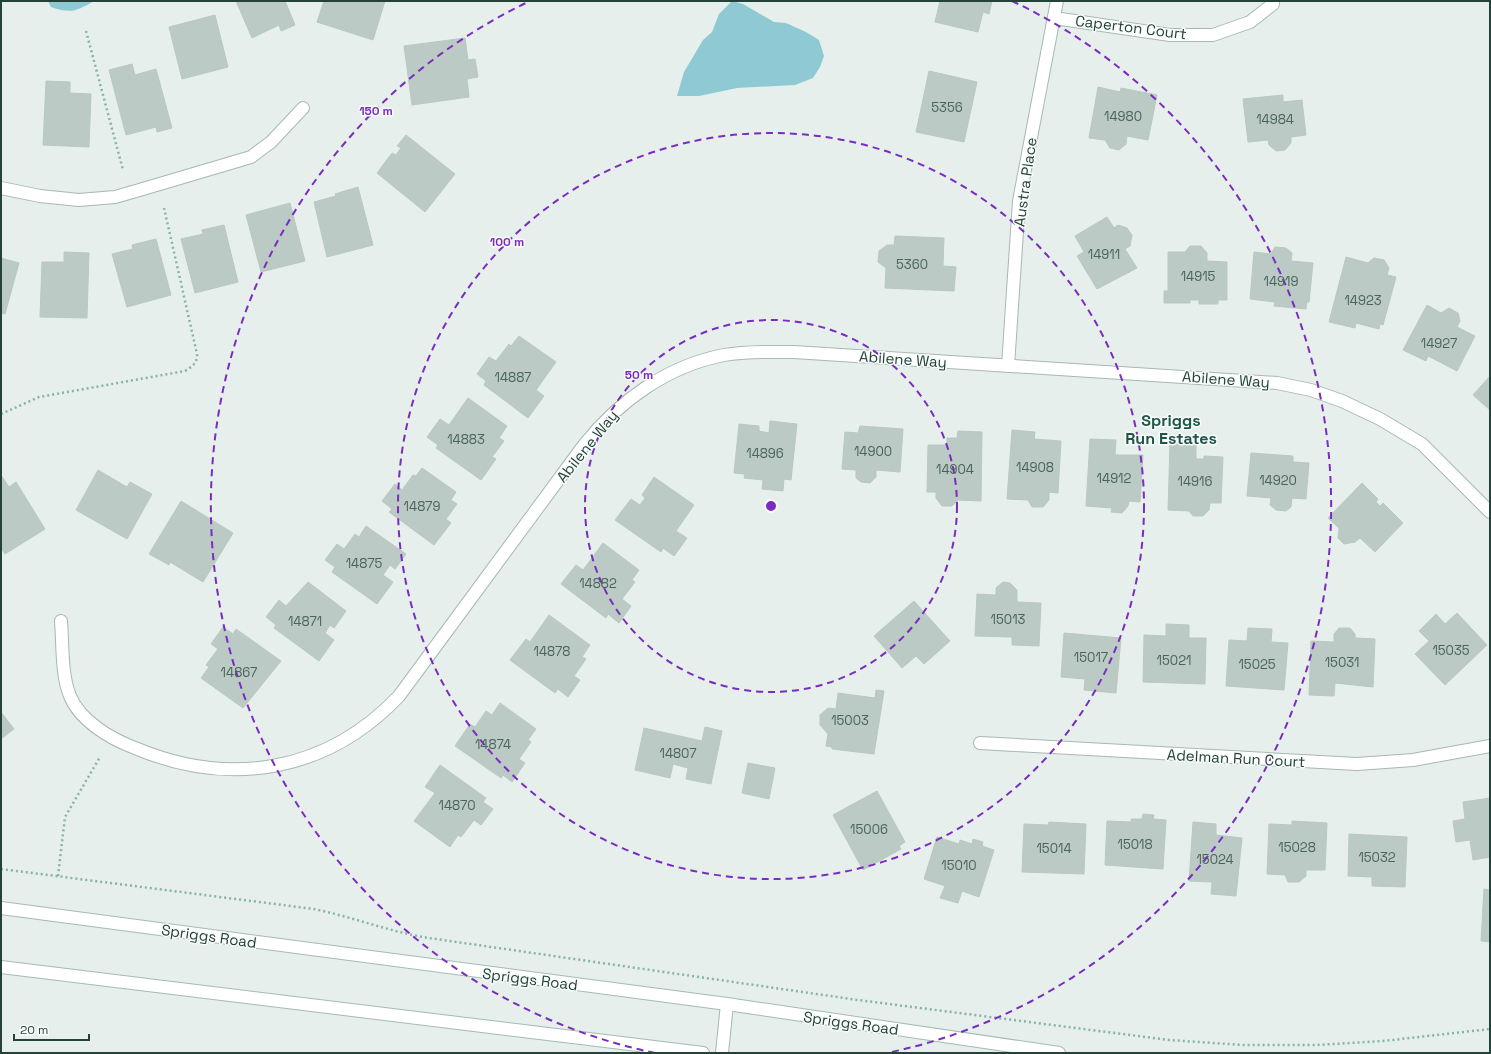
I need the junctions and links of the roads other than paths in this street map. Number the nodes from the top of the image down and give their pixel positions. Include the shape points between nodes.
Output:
1 (1057, 1) edge
2 (1272, 4) dead end
3 (1054, 18) junction
4 (303, 108) dead end
5 (1, 188) edge
6 (1008, 366) junction
7 (1490, 512) edge
8 (61, 621) dead end
9 (980, 743) dead end
10 (1490, 746) edge
11 (1, 908) edge
12 (1, 966) edge
13 (728, 1004) junction
14 (703, 1053) edge
15 (722, 1053) edge
16 (1059, 1053) edge

1 - 3 street, Austra Place
2 - 3 street, Caperton Court via 1250,22 1213,34 1170,35
3 - 6 street, Austra Place via 1019,200
4 - 5 street via 271,142 251,157 115,197 79,200
6 - 7 street, Abilene Way via 1277,383 1311,390 1355,407 1422,444
6 - 8 street, Abilene Way via 764,351 714,358 665,377 622,404 597,429 399,696 384,712 347,740 311,756 274,766 216,769 179,764 142,752 92,722 70,696 64,669
9 - 10 street, Adelman Run Court via 1357,764 1413,760
11 - 13 street, Spriggs Road
12 - 14 street
13 - 15 street
13 - 16 street, Spriggs Road

